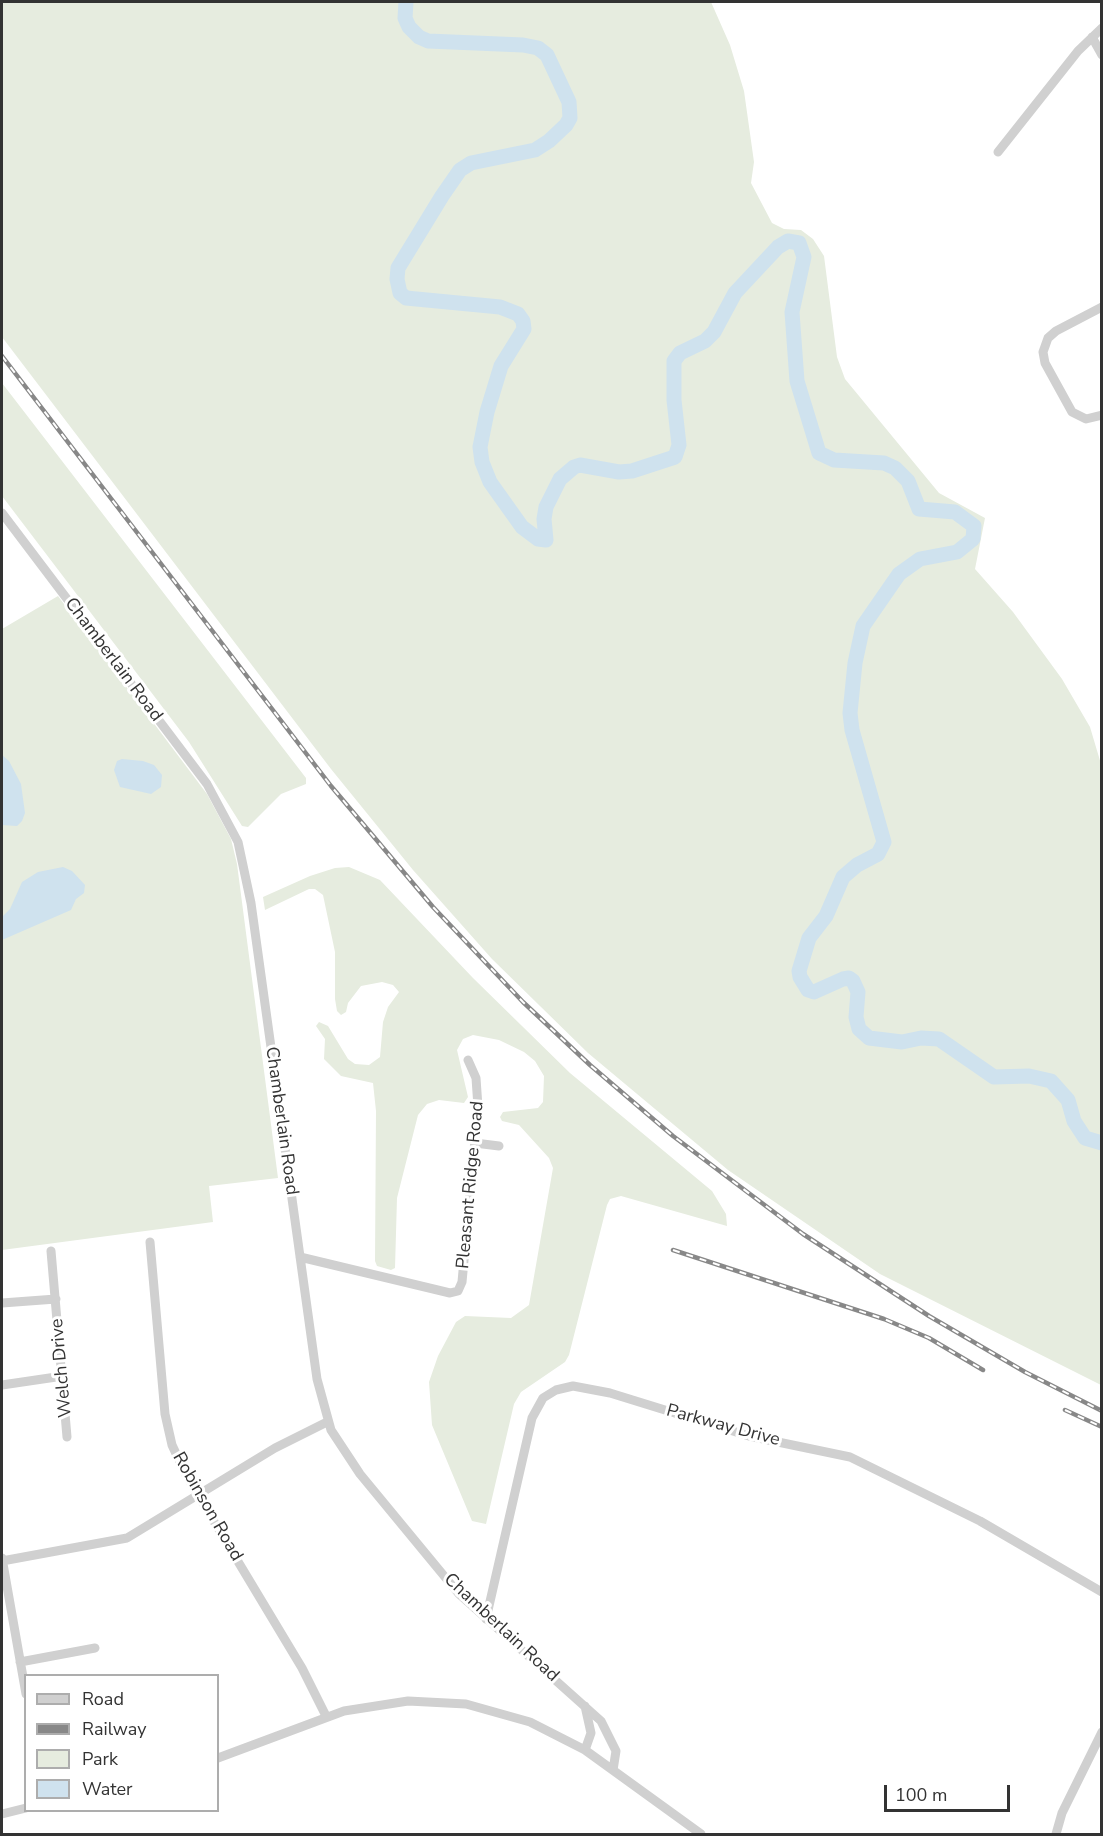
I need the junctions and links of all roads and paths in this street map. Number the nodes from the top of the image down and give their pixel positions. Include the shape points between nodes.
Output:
1 (1101, 28) edge
2 (1092, 37) junction
3 (1101, 55) edge
4 (998, 152) dead end
5 (1101, 307) edge
6 (1101, 415) edge
7 (2, 513) edge
8 (468, 1060) dead end
9 (475, 1143) junction
10 (499, 1146) dead end
11 (150, 1242) dead end
12 (51, 1251) dead end
13 (300, 1257) junction
14 (56, 1299) junction
15 (2, 1303) edge
16 (63, 1376) junction
17 (2, 1385) edge
18 (327, 1422) junction
19 (67, 1437) dead end
20 (199, 1496) junction
21 (2, 1560) edge
22 (1101, 1592) edge
23 (486, 1618) junction
24 (95, 1648) dead end
25 (20, 1662) junction
26 (24, 1683) edge
27 (584, 1704) junction
28 (326, 1716) junction
29 (1101, 1732) edge
30 (585, 1750) junction
31 (219, 1758) edge
32 (613, 1770) junction
33 (24, 1808) edge
34 (2, 1814) edge
35 (701, 1834) edge
36 (1056, 1834) edge

1 - 2 street
2 - 3 street
2 - 4 street
5 - 6 street via 1056,331 1042,352 1072,412 1086,419
7 - 13 street, Chamberlain Road via 207,784 238,842 251,903
8 - 9 street, Pleasant Ridge Road via 478,1092
9 - 10 street
9 - 13 street, Pleasant Ridge Road via 458,1291 445,1292
11 - 20 street, Robinson Road via 167,1430 178,1460
12 - 14 street, Welch Drive
13 - 18 street, Chamberlain Road
14 - 15 street, Welch Drive
14 - 16 street, Welch Drive
16 - 17 street
16 - 19 street, Welch Drive
18 - 20 street via 275,1448
18 - 23 street, Chamberlain Road via 348,1458 413,1541 459,1594
20 - 21 street via 120,1540
20 - 28 street, Robinson Road via 302,1668
21 - 25 street
22 - 23 street, Parkway Drive via 980,1521 850,1457 749,1436 610,1393 573,1386 550,1393 534,1411
23 - 27 street, Chamberlain Road
24 - 25 street
25 - 26 street
27 - 30 street via 591,1733
27 - 32 street, Chamberlain Road via 601,1721 613,1743 617,1755
28 - 30 street via 394,1702 466,1704 530,1722
28 - 31 street
29 - 36 street
30 - 32 street
32 - 35 street
33 - 34 street

